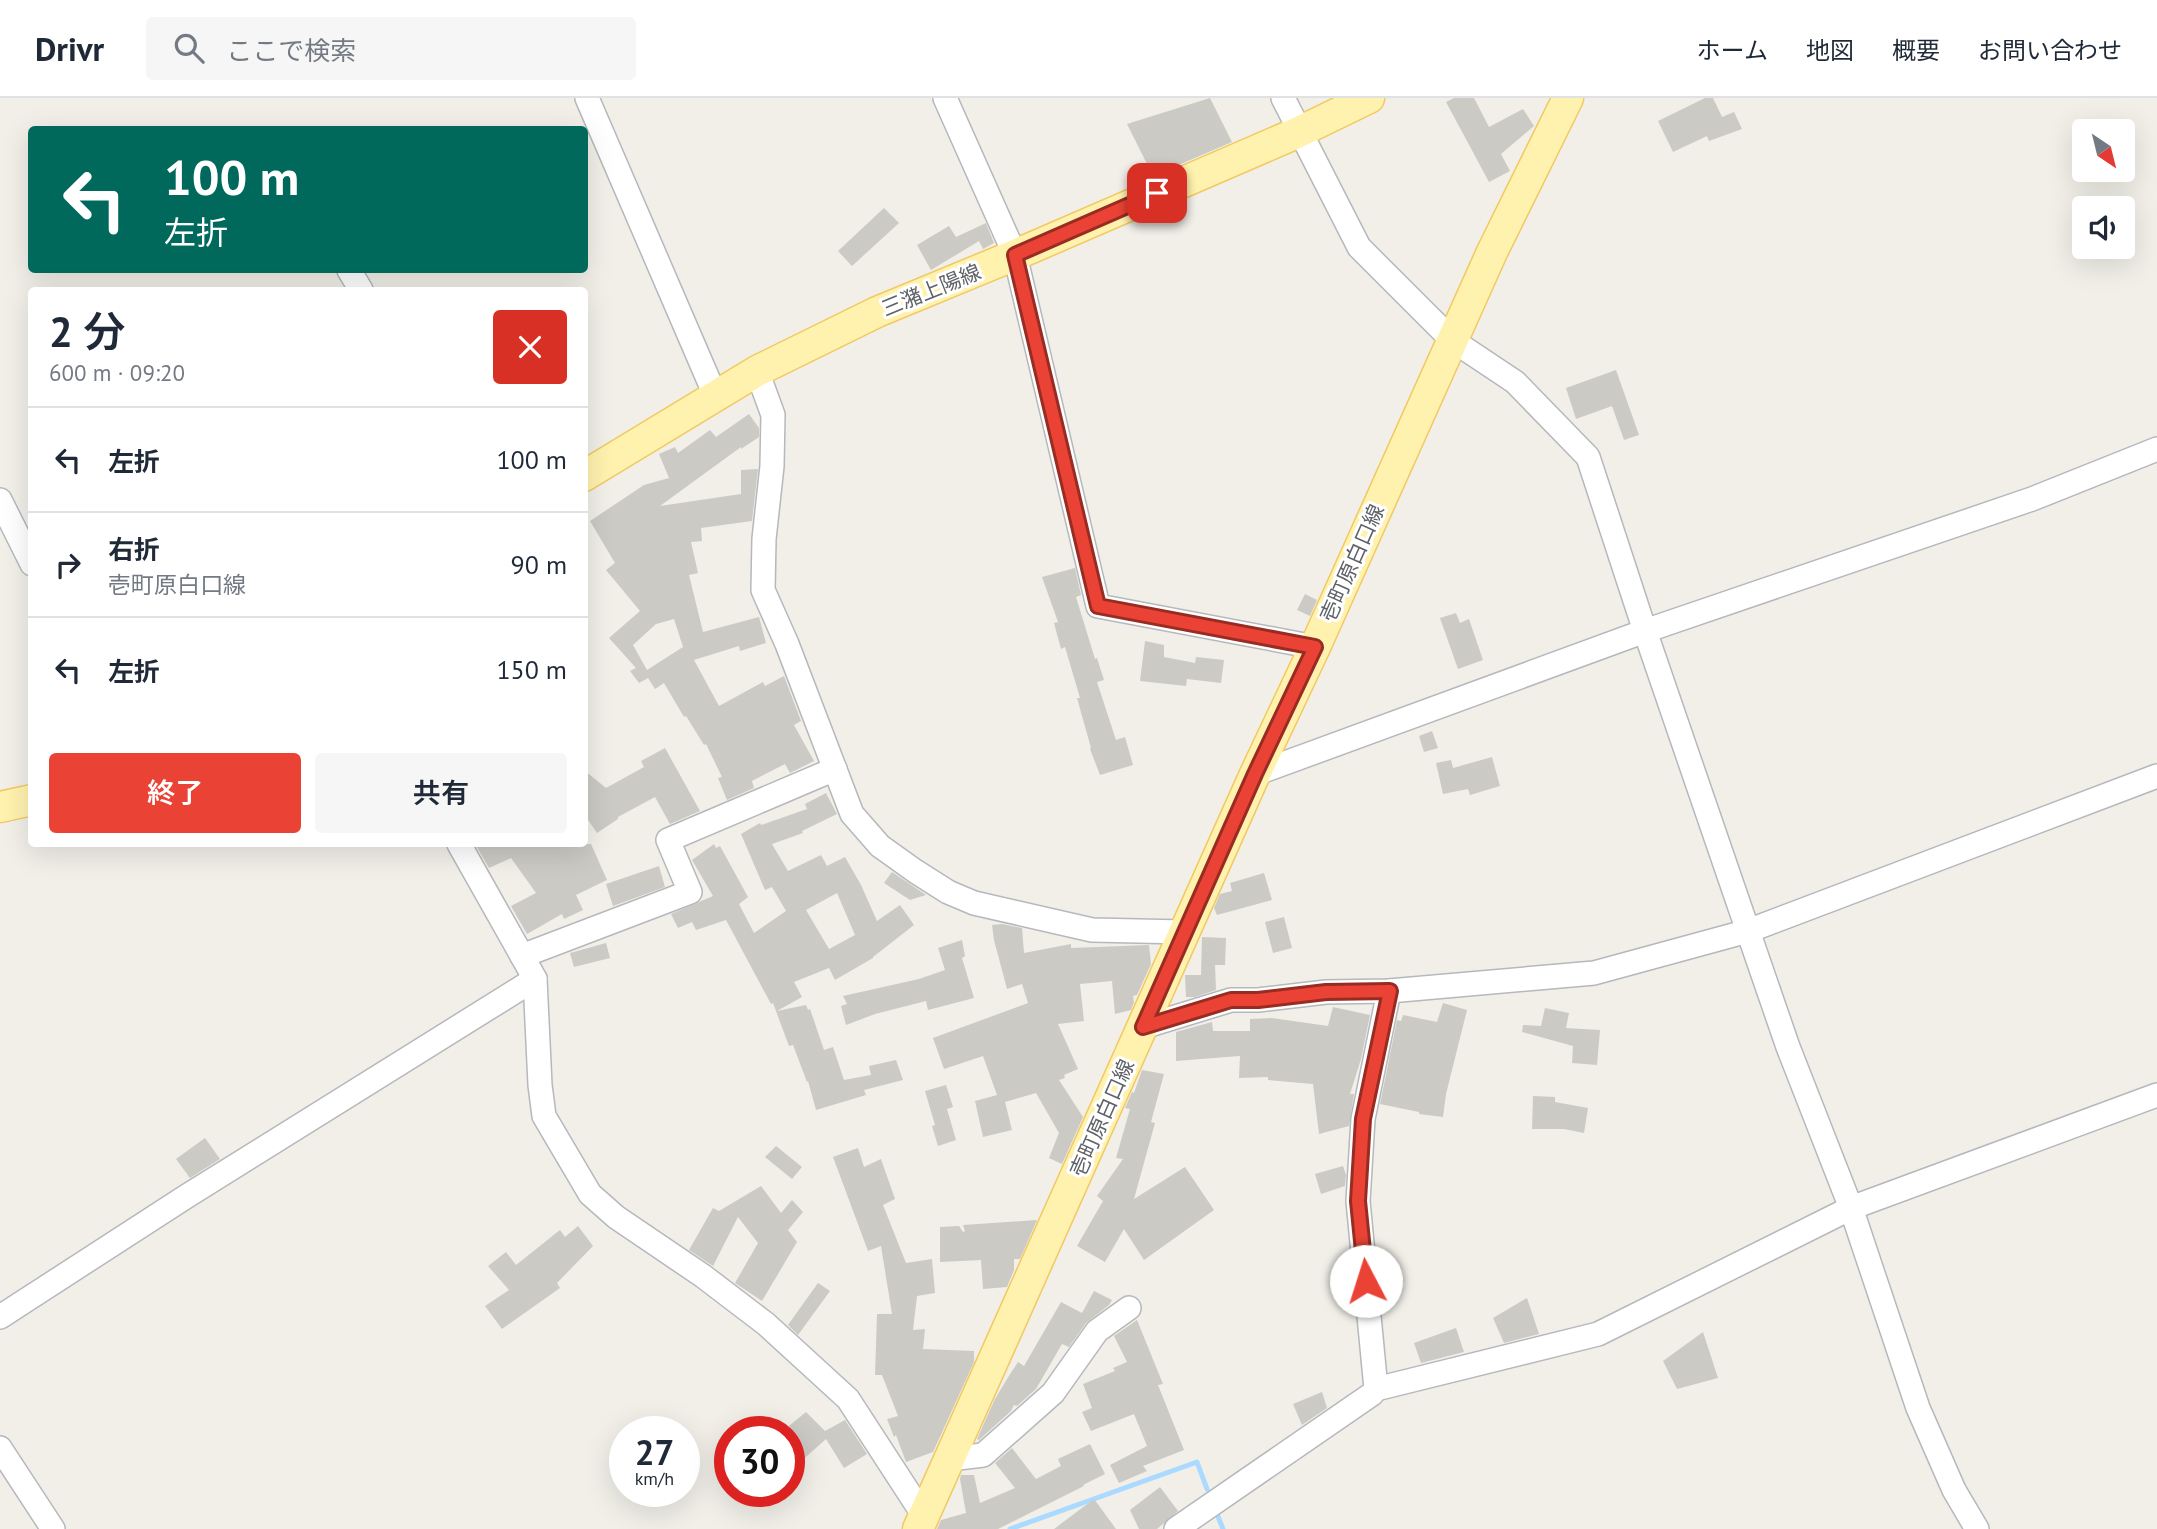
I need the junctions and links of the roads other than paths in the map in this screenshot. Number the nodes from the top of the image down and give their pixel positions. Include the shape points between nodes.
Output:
1 (587, 98) edge
2 (945, 98) edge
3 (1283, 98) edge
4 (1369, 98) edge
5 (1568, 98) edge
6 (1298, 132) junction
7 (1015, 255) junction
8 (1452, 340) junction
9 (757, 371) junction
10 (715, 395) junction
11 (2157, 449) edge
12 (588, 474) edge
13 (0, 500) edge
14 (28, 556) edge
15 (1644, 631) junction
16 (1315, 647) junction
17 (835, 769) junction
18 (1255, 774) junction
19 (2157, 776) edge
20 (28, 801) edge
21 (0, 807) edge
22 (461, 847) edge
23 (1748, 931) junction
24 (1185, 932) junction
25 (522, 956) junction
26 (535, 979) junction
27 (1390, 991) junction
28 (1143, 1027) junction
29 (2157, 1095) edge
30 (1850, 1208) junction
31 (1129, 1308) dead end
32 (0, 1317) edge
33 (1376, 1389) junction
34 (0, 1448) edge
35 (950, 1459) junction
36 (921, 1522) edge
37 (53, 1529) edge
38 (1175, 1529) edge
39 (1977, 1529) edge

1 - 10 street
2 - 7 street
3 - 6 street
4 - 6 main road, 三潴上陽線
5 - 8 main road, 壱町原白口線
6 - 7 main road, 三潴上陽線
6 - 8 street via 1359,247
7 - 9 main road, 三潴上陽線 via 877,312
7 - 16 street via 1098,606
8 - 15 street via 1515,382 1588,457
8 - 16 main road, 壱町原白口線
9 - 10 main road, 三潴上陽線
9 - 17 street via 773,415 763,590
10 - 12 main road, 三潴上陽線
11 - 15 street via 2032,499
13 - 14 street
15 - 18 street
15 - 23 street
16 - 18 main road, 壱町原白口線
17 - 24 street via 852,814 880,846 948,892 974,903 1092,930
17 - 25 street via 668,840 690,892
18 - 24 main road, 壱町原白口線
19 - 23 street
20 - 21 main road
22 - 25 street
23 - 27 street via 1594,973
23 - 30 street
24 - 28 main road, 壱町原白口線
25 - 26 street
26 - 32 street
26 - 36 street via 544,1116 590,1194 766,1324 848,1399
27 - 28 street via 1231,1000
27 - 33 street via 1363,1119 1358,1201
28 - 35 main road, 壱町原白口線
29 - 30 street
30 - 33 street via 1598,1334
30 - 39 street via 1928,1434
31 - 35 street via 1097,1331 1053,1393 983,1455
33 - 38 street
34 - 37 street
35 - 36 main road, 壱町原白口線

